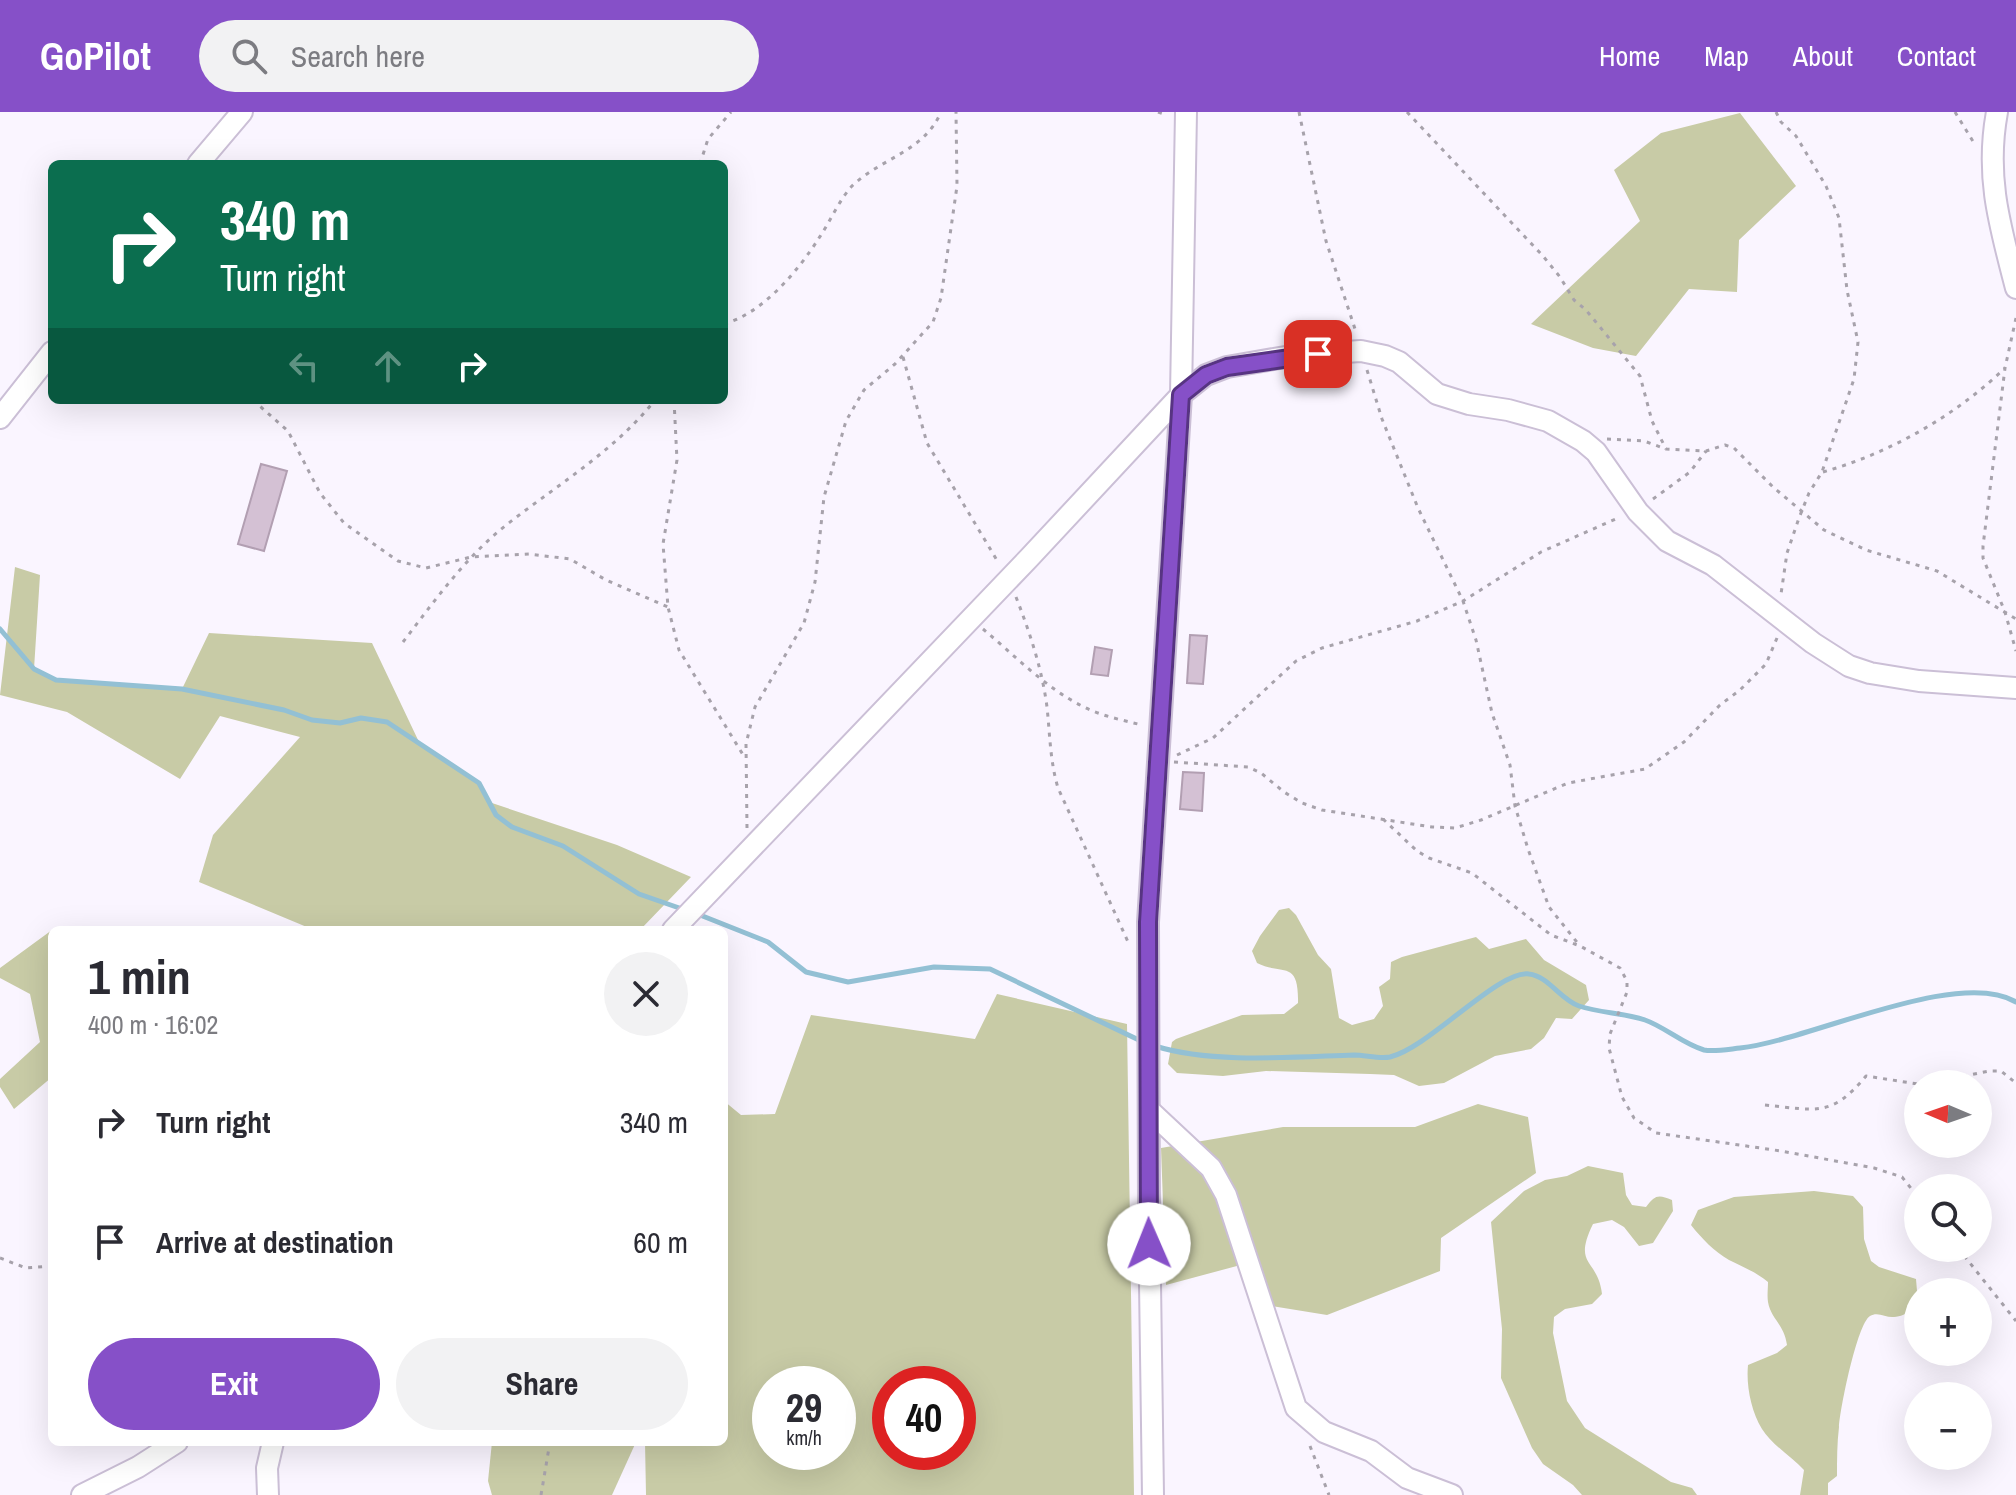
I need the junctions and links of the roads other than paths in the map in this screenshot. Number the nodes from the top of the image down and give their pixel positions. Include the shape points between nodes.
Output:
1 (242, 112) edge
2 (1997, 112) edge
3 (1190, 115) edge
4 (201, 160) edge
5 (2016, 288) edge
6 (48, 357) edge
7 (1181, 395) junction
8 (0, 418) edge
9 (2016, 688) edge
10 (677, 926) edge
11 (1149, 1110) junction
12 (171, 1446) edge
13 (272, 1446) edge
14 (82, 1495) edge
15 (268, 1495) edge
16 (1153, 1495) edge
17 (1452, 1495) edge

1 - 4 street
2 - 5 street via 1992,185
3 - 7 street
6 - 8 street
7 - 9 street via 1206,375 1227,367 1297,355 1361,351 1399,362 1437,394 1548,421 1583,441 1667,541 1713,565 1849,666 1919,681
7 - 10 street
7 - 11 street via 1148,922
11 - 16 street
11 - 17 street via 1211,1168 1226,1195 1296,1408 1324,1432 1371,1451 1407,1478
12 - 14 street
13 - 15 street

